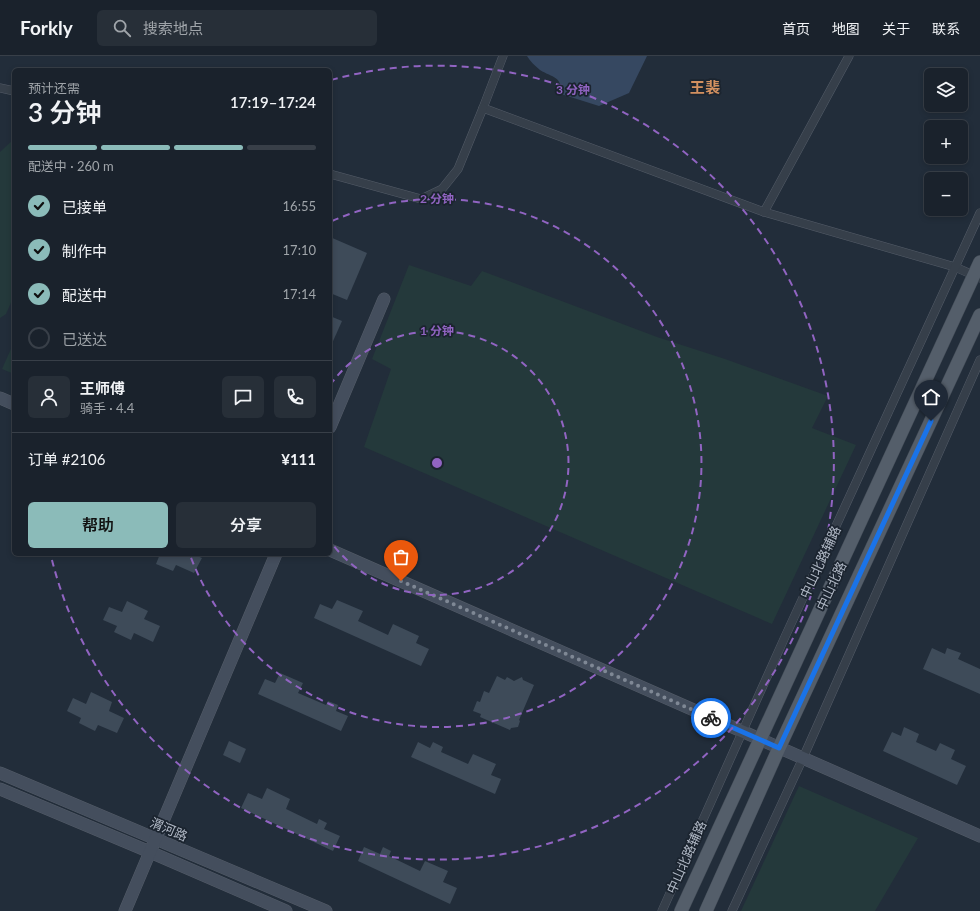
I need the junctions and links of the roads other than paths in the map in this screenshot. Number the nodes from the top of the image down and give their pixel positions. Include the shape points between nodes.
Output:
1 (503, 56) edge
2 (849, 56) edge
3 (0, 88) edge
4 (12, 91) edge
5 (484, 108) junction
6 (332, 175) edge
7 (764, 212) junction
8 (980, 213) edge
9 (980, 262) edge
10 (955, 268) junction
11 (977, 277) edge
12 (384, 299) dead end
13 (980, 315) edge
14 (975, 338) edge
15 (980, 360) edge
16 (0, 398) edge
17 (12, 403) edge
18 (332, 422) edge
19 (332, 551) edge
20 (275, 556) edge
21 (743, 732) junction
22 (760, 739) junction
23 (779, 748) junction
24 (802, 758) junction
25 (0, 773) edge
26 (0, 789) edge
27 (980, 836) edge
28 (156, 838) junction
29 (150, 852) junction
30 (125, 911) edge
31 (286, 911) edge
32 (326, 911) edge
33 (662, 911) edge
34 (681, 911) edge
35 (706, 911) edge
36 (732, 911) edge

1 - 5 street
2 - 7 street
3 - 4 street
5 - 6 street via 458,169 442,189 421,199
5 - 7 street
7 - 10 street
8 - 10 street, 中山北路辅路
9 - 11 main road, 中山北路
10 - 11 street
10 - 21 street, 中山北路辅路
11 - 22 main road, 中山北路
12 - 18 street
13 - 14 main road, 中山北路
14 - 23 main road, 中山北路
15 - 24 street
16 - 17 street
19 - 21 street
20 - 28 street
21 - 22 street
21 - 33 street, 中山北路辅路
22 - 23 street
22 - 34 main road, 中山北路
23 - 24 street
23 - 35 main road, 中山北路
24 - 27 street
24 - 36 street
25 - 28 street, 渭河路
26 - 29 street
28 - 29 street
28 - 32 street, 渭河路
29 - 30 street
29 - 31 street

